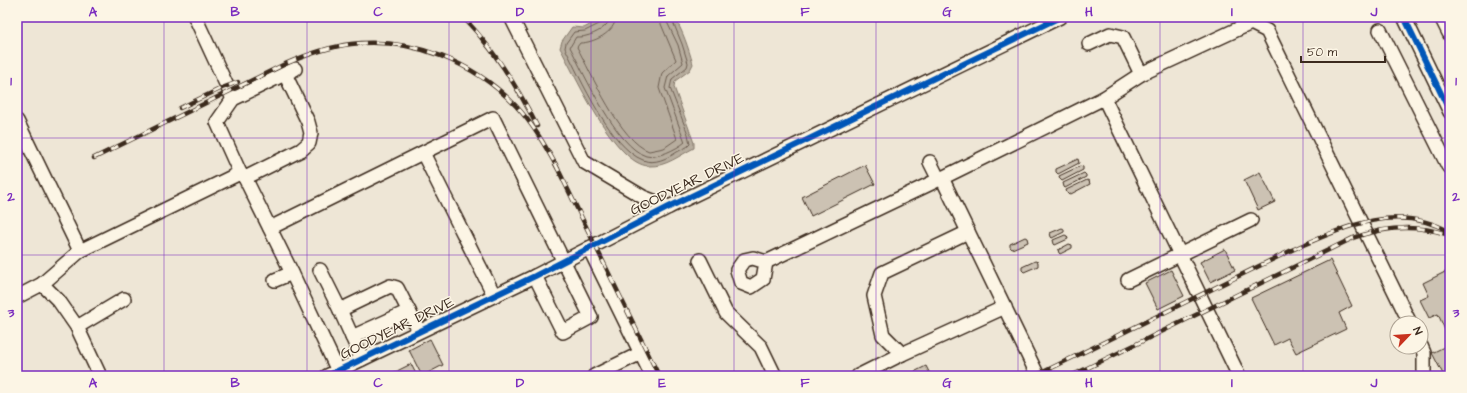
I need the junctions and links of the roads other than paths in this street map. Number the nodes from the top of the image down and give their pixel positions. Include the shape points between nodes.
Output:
1 (196, 17) edge
2 (511, 17) edge
3 (1060, 17) edge
4 (1404, 17) edge
5 (1444, 18) edge
6 (1380, 30) dead end
7 (1450, 35) edge
8 (1089, 44) dead end
9 (1141, 74) junction
10 (1104, 98) junction
11 (233, 99) junction
12 (1450, 112) edge
13 (17, 121) edge
14 (423, 153) junction
15 (930, 162) dead end
16 (1449, 167) edge
17 (243, 176) junction
18 (942, 178) junction
19 (670, 208) junction
20 (1251, 220) dead end
21 (270, 228) junction
22 (968, 232) junction
23 (589, 248) junction
24 (80, 251) junction
25 (1180, 255) junction
26 (700, 260) dead end
27 (563, 261) junction
28 (766, 262) dead end
29 (320, 270) dead end
30 (292, 273) junction
31 (535, 276) junction
32 (275, 280) dead end
33 (1128, 280) dead end
34 (42, 284) junction
35 (494, 295) junction
36 (17, 297) edge
37 (124, 299) dead end
38 (1005, 307) junction
39 (340, 310) junction
40 (409, 310) junction
41 (1406, 315) edge
42 (77, 327) junction
43 (419, 331) junction
44 (352, 338) junction
45 (641, 353) junction
46 (902, 354) junction
47 (1424, 355) edge
48 (362, 359) junction
49 (333, 373) edge
50 (100, 376) edge
51 (594, 376) edge
52 (652, 376) edge
53 (775, 376) edge
54 (858, 376) edge
55 (1038, 376) edge
56 (1239, 376) edge
57 (1424, 376) edge

1 - 11 street
2 - 19 street via 584,162 643,196
3 - 19 street, GOODYEAR DRIVE
4 - 12 street
5 - 7 street
6 - 16 street
8 - 9 street via 1110,34 1123,37
9 - 10 street
9 - 41 street via 1250,23 1267,31
10 - 18 street
10 - 25 street
11 - 17 street via 216,122
11 - 17 street via 290,71 311,134 309,143 301,150
13 - 24 street
14 - 21 street
14 - 27 street via 492,118
14 - 35 street
15 - 18 street via 936,176
17 - 21 street
17 - 24 street
18 - 22 street
18 - 28 street
19 - 23 street, GOODYEAR DRIVE
20 - 25 street
21 - 30 street
22 - 38 street
22 - 46 street via 882,273 874,296 883,335
23 - 27 street, GOODYEAR DRIVE
23 - 45 street
24 - 34 street
25 - 33 street
25 - 56 street
26 - 53 street via 726,314 761,348
27 - 31 street, GOODYEAR DRIVE
27 - 31 street via 591,317 563,332
29 - 39 street
30 - 32 street
30 - 49 street
31 - 35 street, GOODYEAR DRIVE
34 - 36 street
34 - 42 street via 59,301
35 - 43 street, GOODYEAR DRIVE
37 - 42 street
38 - 46 street
38 - 55 street
39 - 40 street via 390,286 397,288
39 - 44 street
40 - 43 street
40 - 44 street
42 - 50 street
43 - 48 street, GOODYEAR DRIVE
44 - 48 street
45 - 51 street
45 - 52 street
46 - 54 street
47 - 57 street
48 - 49 street, GOODYEAR DRIVE

